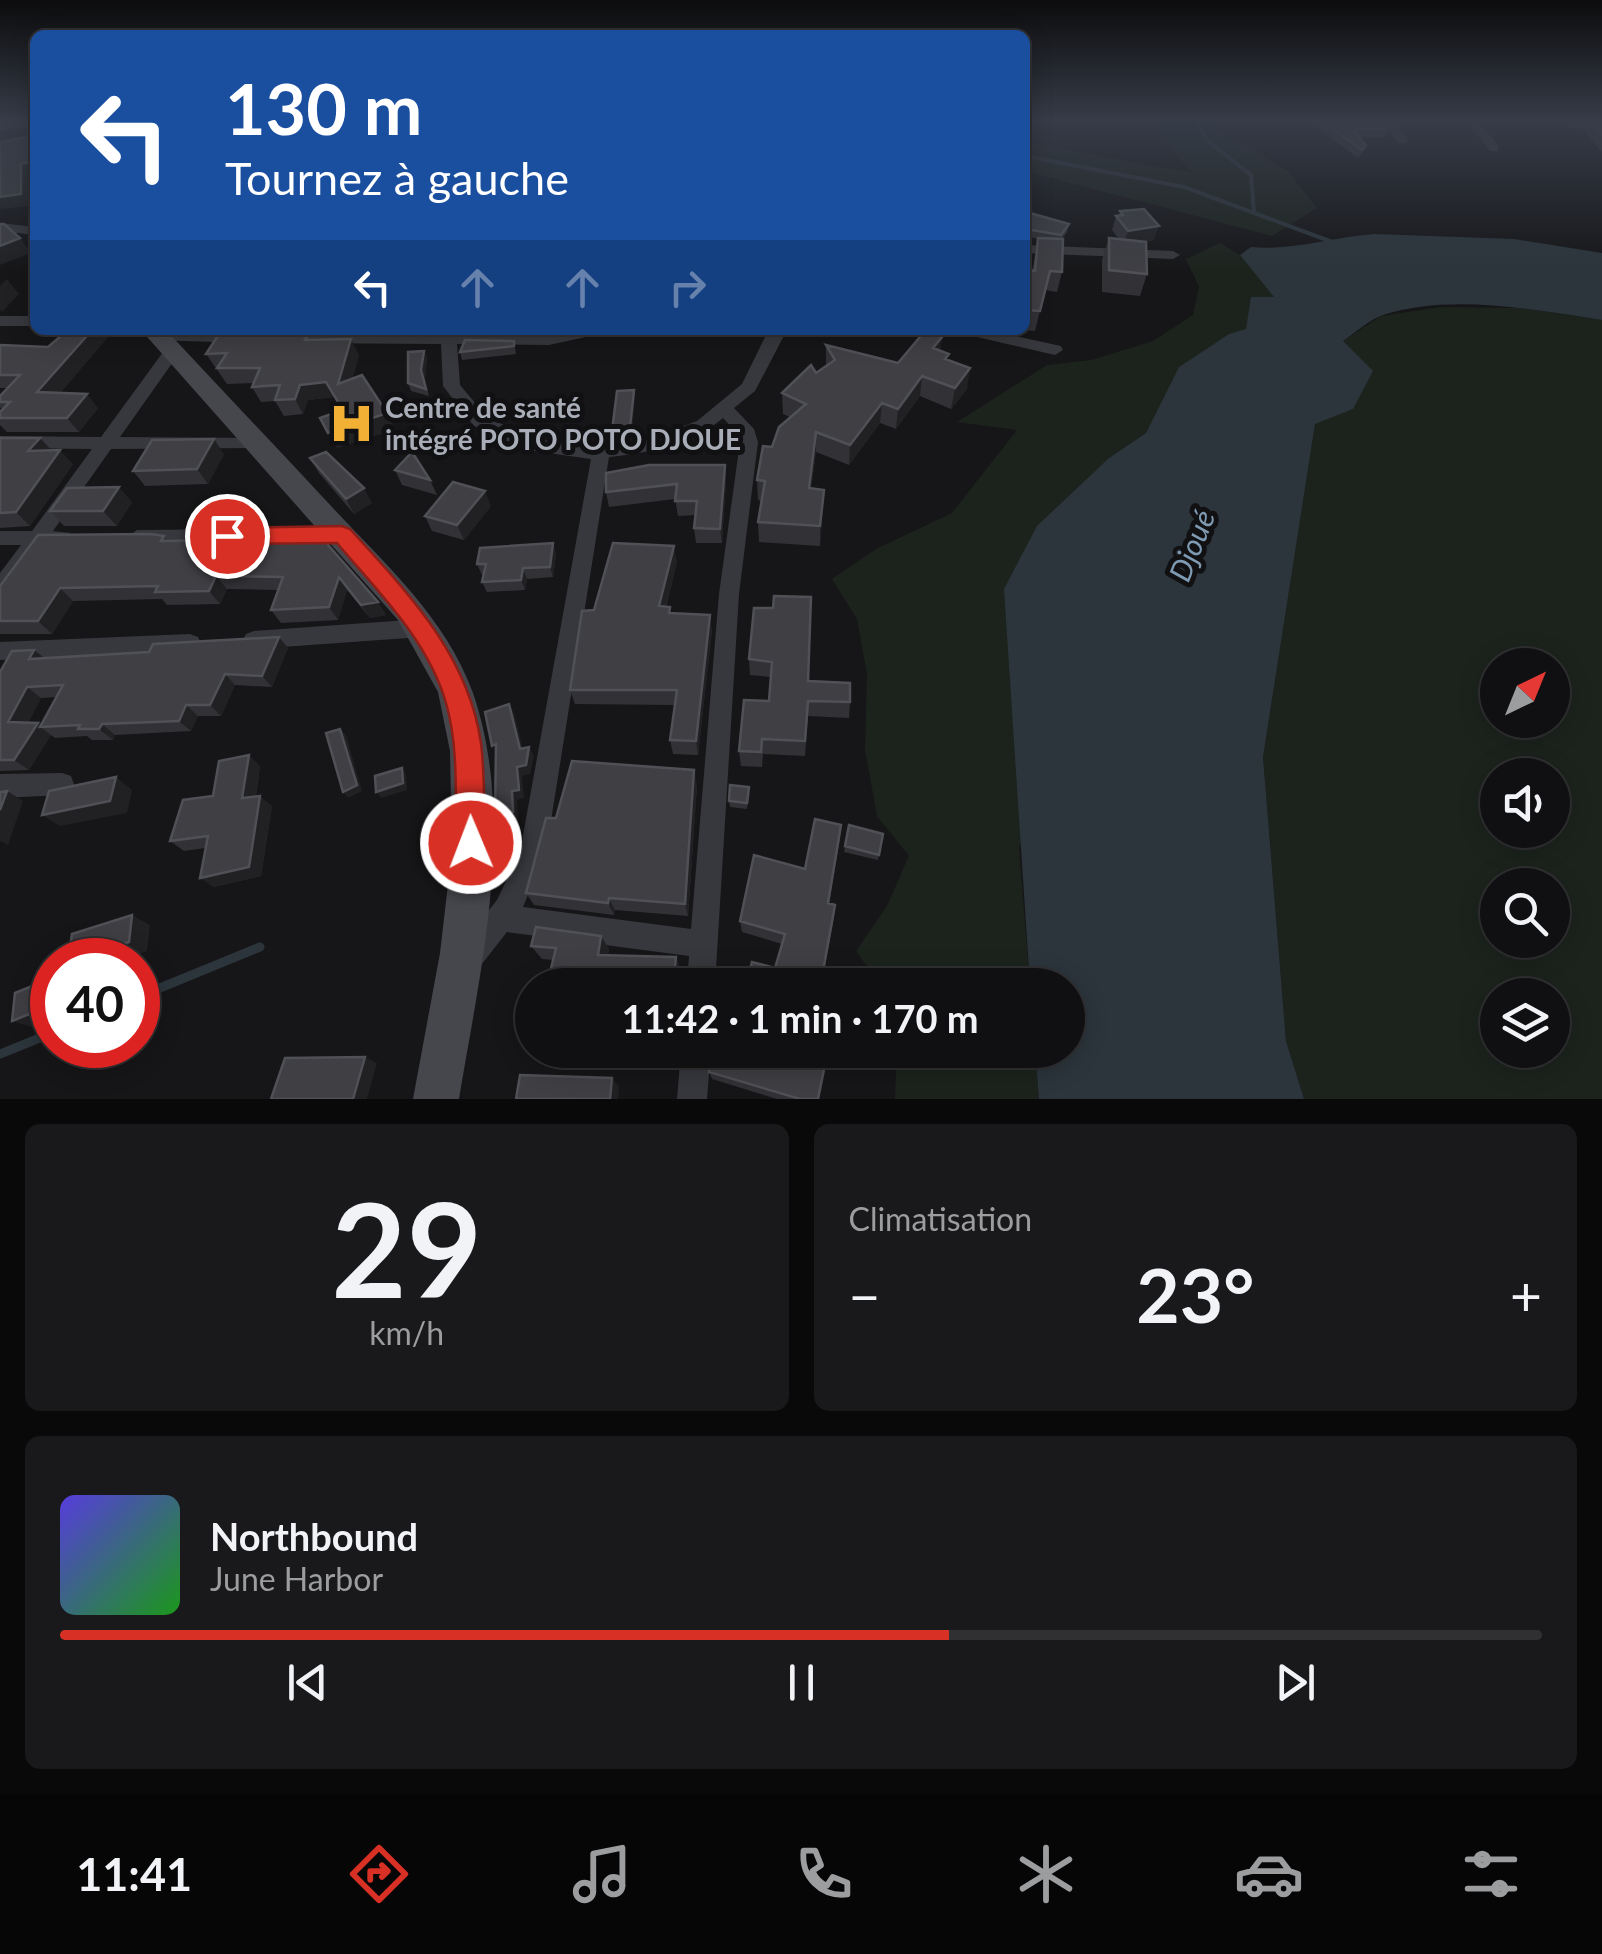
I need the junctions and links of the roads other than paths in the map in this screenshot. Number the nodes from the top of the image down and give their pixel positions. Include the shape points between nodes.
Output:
1 (0, 227) edge
2 (30, 230) edge
3 (1030, 249) edge
4 (1173, 255) dead end
5 (0, 321) edge
6 (30, 321) edge
7 (360, 335) edge
8 (574, 335) edge
9 (775, 335) edge
10 (988, 335) edge
11 (257, 338) edge
12 (277, 338) edge
13 (448, 339) junction
14 (162, 340) edge
15 (1056, 350) dead end
16 (725, 409) junction
17 (0, 442) edge
18 (104, 442) junction
19 (257, 444) junction
20 (600, 456) junction
21 (342, 534) junction
22 (304, 535) edge
23 (266, 536) edge
24 (0, 538) edge
25 (36, 539) junction
26 (0, 589) edge
27 (422, 628) junction
28 (0, 650) edge
29 (62, 784) edge
30 (0, 786) edge
31 (504, 918) junction
32 (704, 944) junction
33 (459, 968) junction
34 (702, 968) edge
35 (695, 1068) edge
36 (436, 1099) edge
37 (692, 1099) edge

1 - 2 street
3 - 4 street
5 - 6 street
7 - 12 street
7 - 13 street
8 - 13 street
9 - 16 street via 761,376
10 - 15 street
11 - 14 street
13 - 20 street via 446,374 475,416 522,442
14 - 18 street
14 - 19 street
16 - 20 street via 667,442
16 - 32 street via 749,442 729,594
17 - 18 street
18 - 19 street
18 - 25 street
19 - 21 street
20 - 31 street via 533,852
21 - 22 street
21 - 27 street
23 - 25 street
24 - 25 street
25 - 26 street
27 - 28 street
27 - 33 street via 459,703 468,744 471,843
29 - 30 street
31 - 32 street
31 - 33 street
32 - 34 street
33 - 36 street
35 - 37 street

